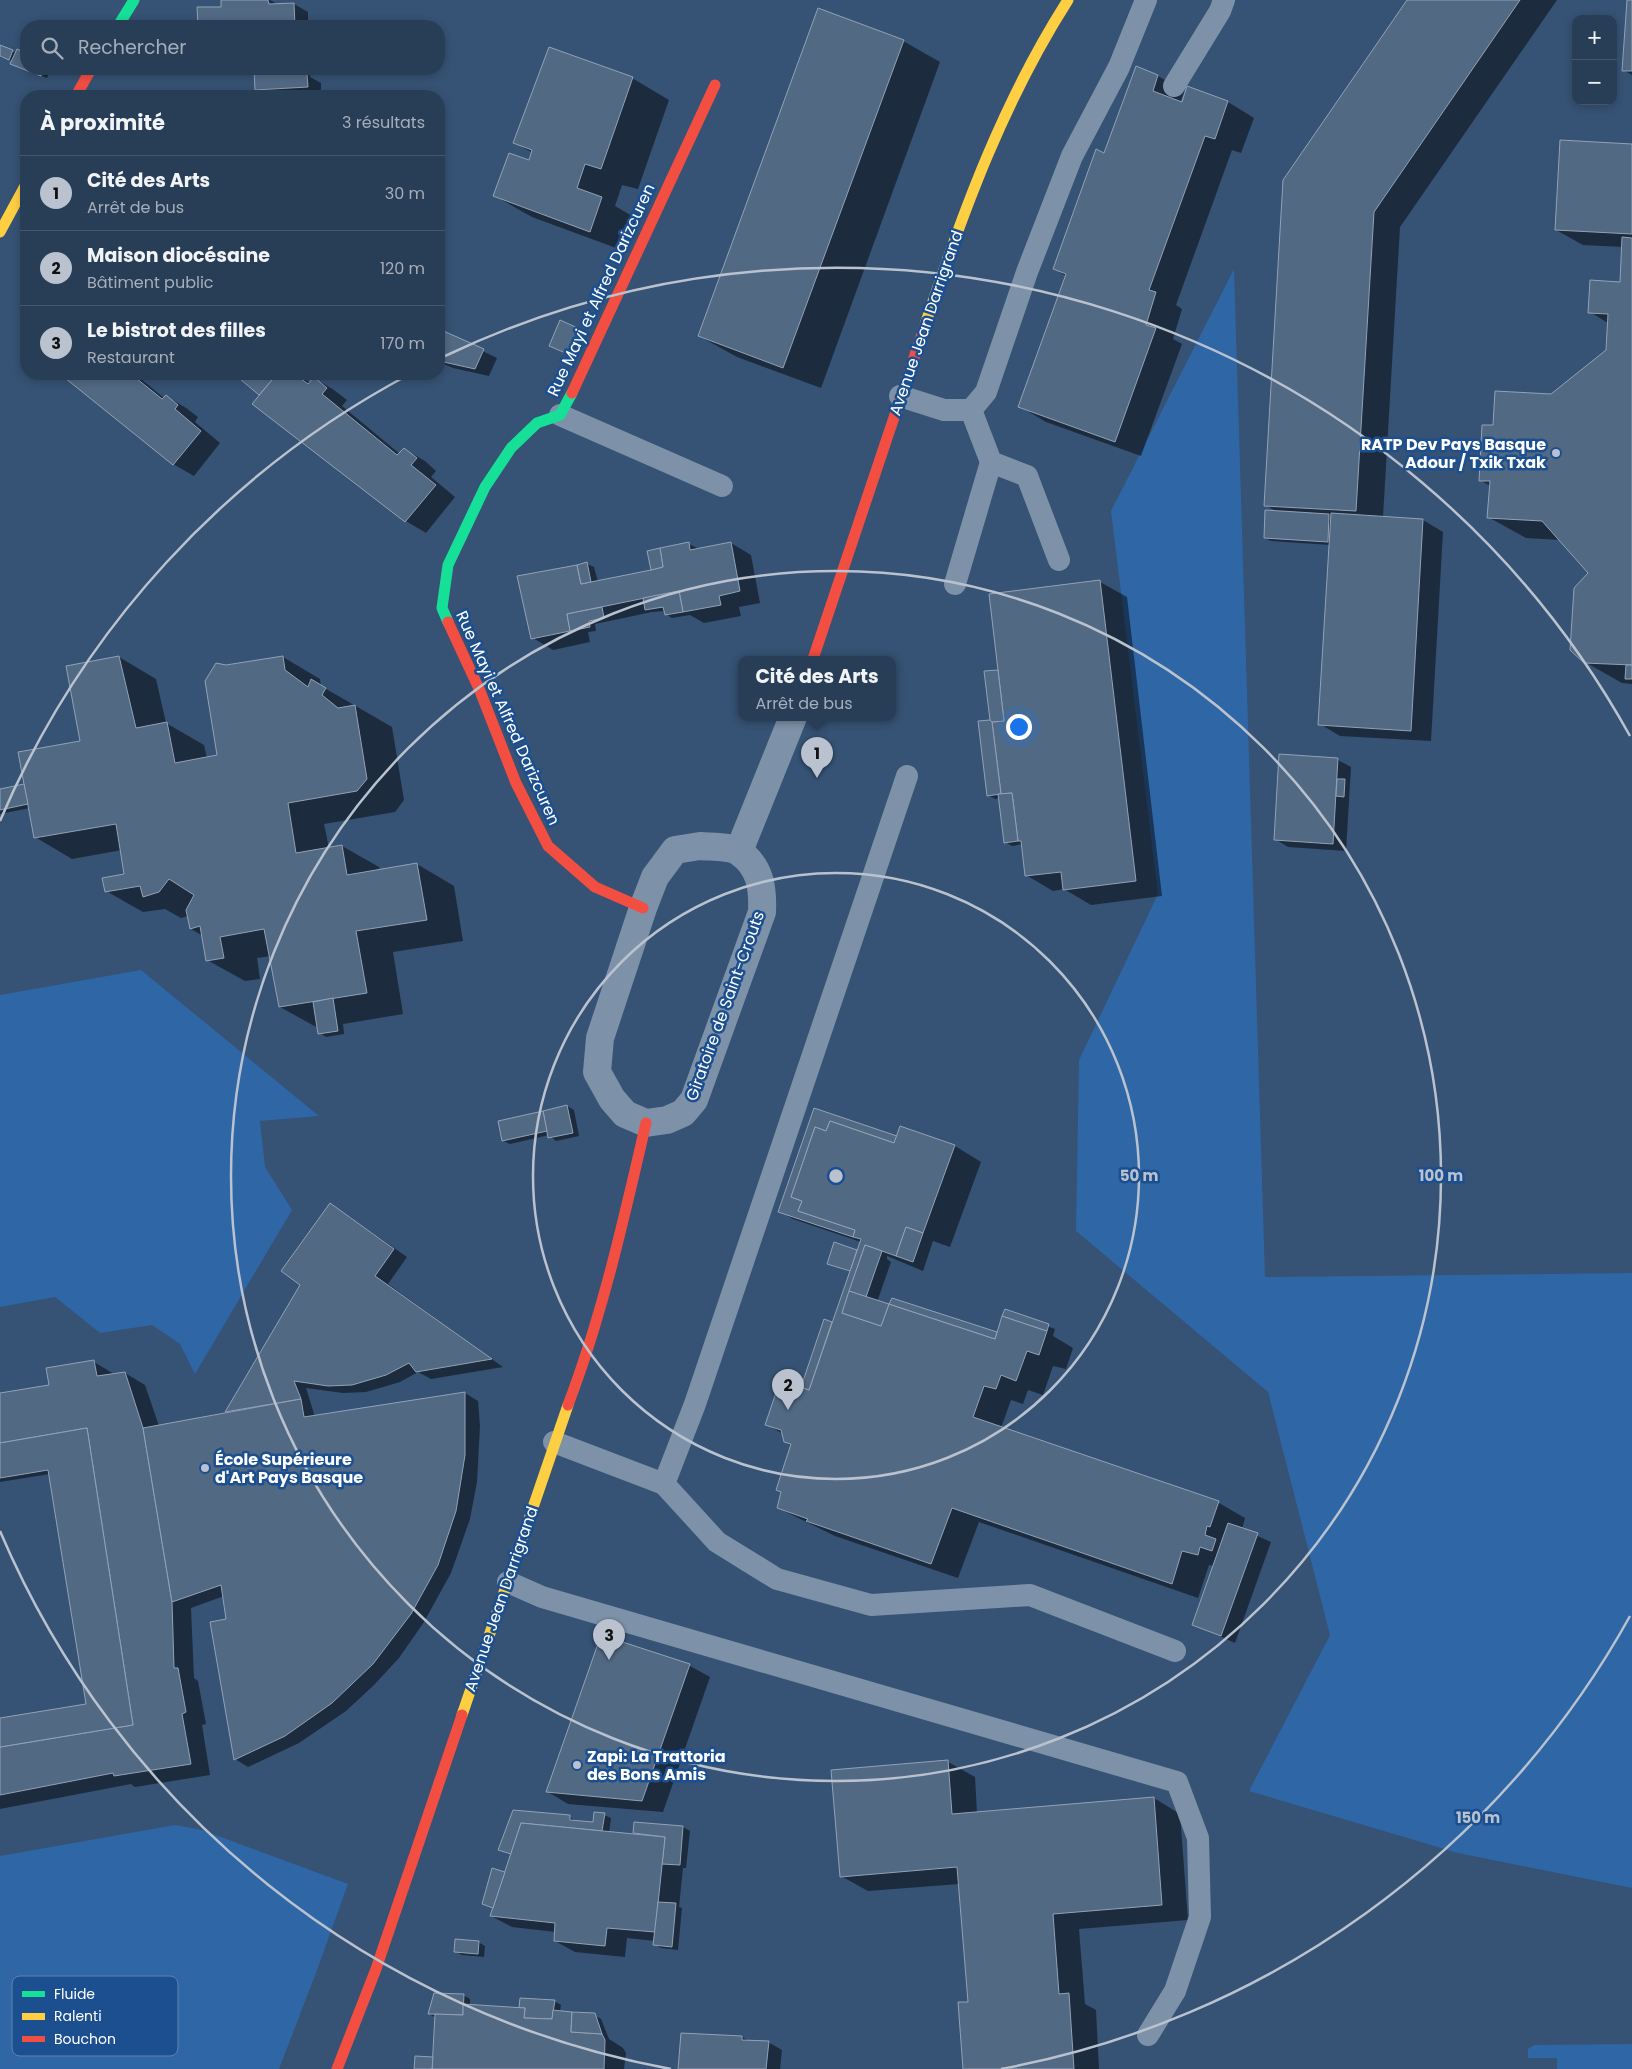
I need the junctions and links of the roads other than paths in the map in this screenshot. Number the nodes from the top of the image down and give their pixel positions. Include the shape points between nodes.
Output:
1 (134, 0) edge
2 (1068, 0) edge
3 (1146, 0) edge
4 (1224, 0) edge
5 (122, 20) edge
6 (88, 75) edge
7 (714, 85) dead end
8 (1174, 86) dead end
9 (80, 90) edge
10 (20, 195) edge
11 (0, 232) edge
12 (900, 396) junction
13 (971, 410) junction
14 (560, 415) junction
15 (991, 462) junction
16 (722, 486) dead end
17 (1059, 560) dead end
18 (955, 584) dead end
19 (813, 656) edge
20 (791, 721) edge
21 (907, 776) dead end
22 (738, 851) junction
23 (643, 908) junction
24 (646, 1123) junction
25 (554, 1442) junction
26 (664, 1484) junction
27 (508, 1582) junction
28 (1175, 1651) dead end
29 (1148, 2035) dead end
30 (337, 2069) edge

1 - 5 street
2 - 12 street, Avenue Jean Darrigrand via 1014,93 986,155
3 - 13 lane via 1119,67 1072,156 1027,272 986,392
4 - 8 lane
6 - 9 street
7 - 14 street, Rue Mayi et Alfred Darizcuren via 579,381
10 - 11 street
12 - 13 lane via 944,410
12 - 19 street, Avenue Jean Darrigrand
13 - 15 lane
14 - 16 lane
14 - 23 street, Rue Mayi et Alfred Darizcuren via 537,423 511,448 485,487 448,565 442,608 480,691 516,783 548,846 595,887
15 - 17 lane via 1026,476
15 - 18 lane
20 - 22 street
21 - 26 lane via 695,1404
22 - 23 street via 700,846 676,850 655,877
22 - 24 street, Giratoire de Saint-Crouts via 757,870 763,888 762,912 694,1100 683,1113 667,1120
23 - 24 street via 600,1038 597,1072 625,1114
24 - 25 street, Avenue Jean Darrigrand via 615,1257 588,1352
25 - 26 lane
25 - 27 street, Avenue Jean Darrigrand
26 - 28 lane via 717,1542 777,1579 871,1606 1030,1595
27 - 29 lane via 542,1597 1177,1782 1198,1838 1200,1917 1175,1991
27 - 30 street, Avenue Jean Darrigrand via 382,1952

